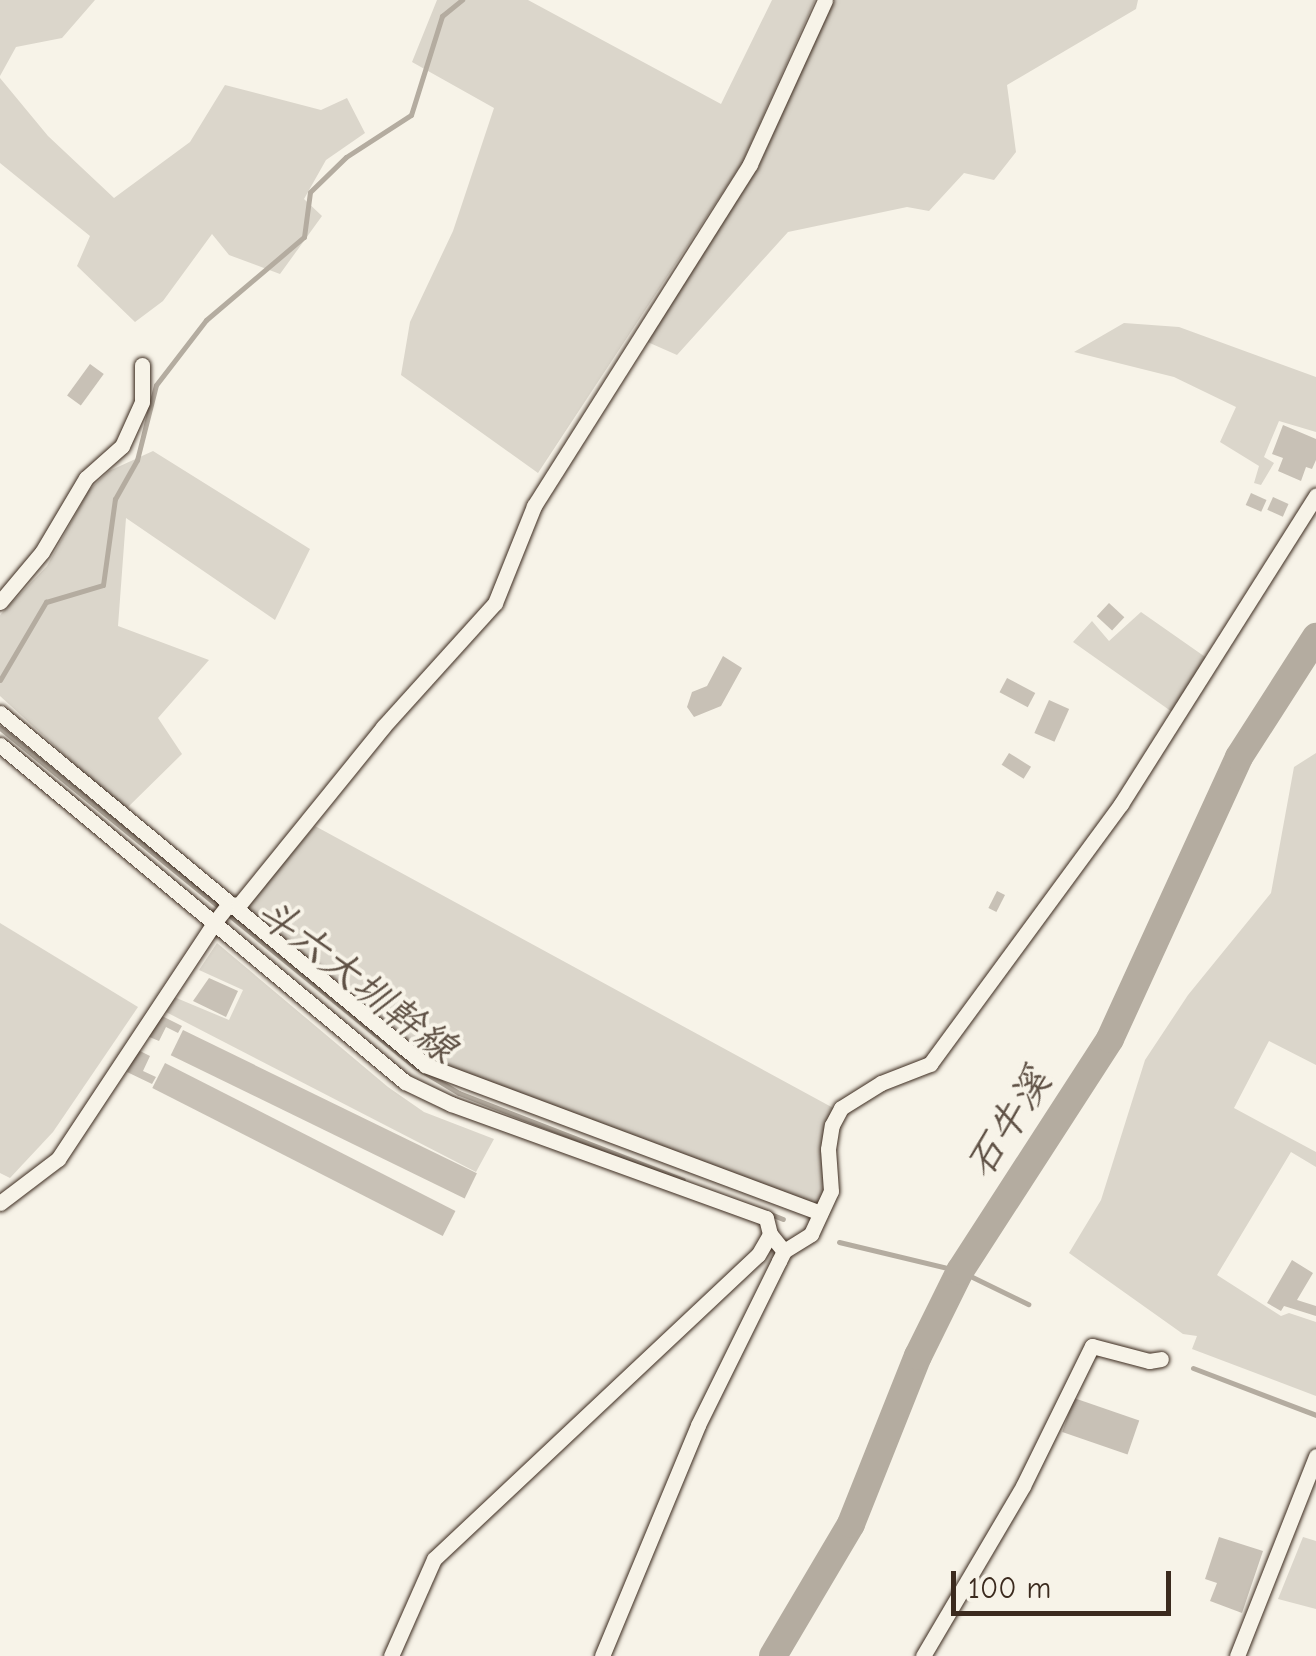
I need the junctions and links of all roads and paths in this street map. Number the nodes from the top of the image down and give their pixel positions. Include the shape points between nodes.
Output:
1 (824, 0) edge
2 (142, 365) dead end
3 (1316, 495) edge
4 (0, 602) edge
5 (0, 713) edge
6 (0, 745) edge
7 (230, 904) junction
8 (214, 923) junction
9 (0, 1204) edge
10 (820, 1213) junction
11 (770, 1234) junction
12 (789, 1249) junction
13 (1161, 1358) dead end
14 (1316, 1456) edge
15 (391, 1656) edge
16 (602, 1656) edge
17 (923, 1656) edge
18 (1236, 1656) edge

1 - 7 street via 750,164 534,506 495,603 238,905
2 - 4 street via 142,402 122,446 86,478 42,552
3 - 10 street via 1121,804 930,1064 880,1083 841,1108 828,1149 831,1191
5 - 7 street
6 - 8 street
7 - 8 street
7 - 10 street via 425,1065
8 - 9 street via 58,1159
8 - 11 street via 405,1082 766,1218
10 - 12 street via 811,1234
11 - 12 street
11 - 15 street via 758,1255 434,1559
12 - 16 street via 698,1425
13 - 17 street via 1149,1361 1092,1346 1024,1486
14 - 18 street

